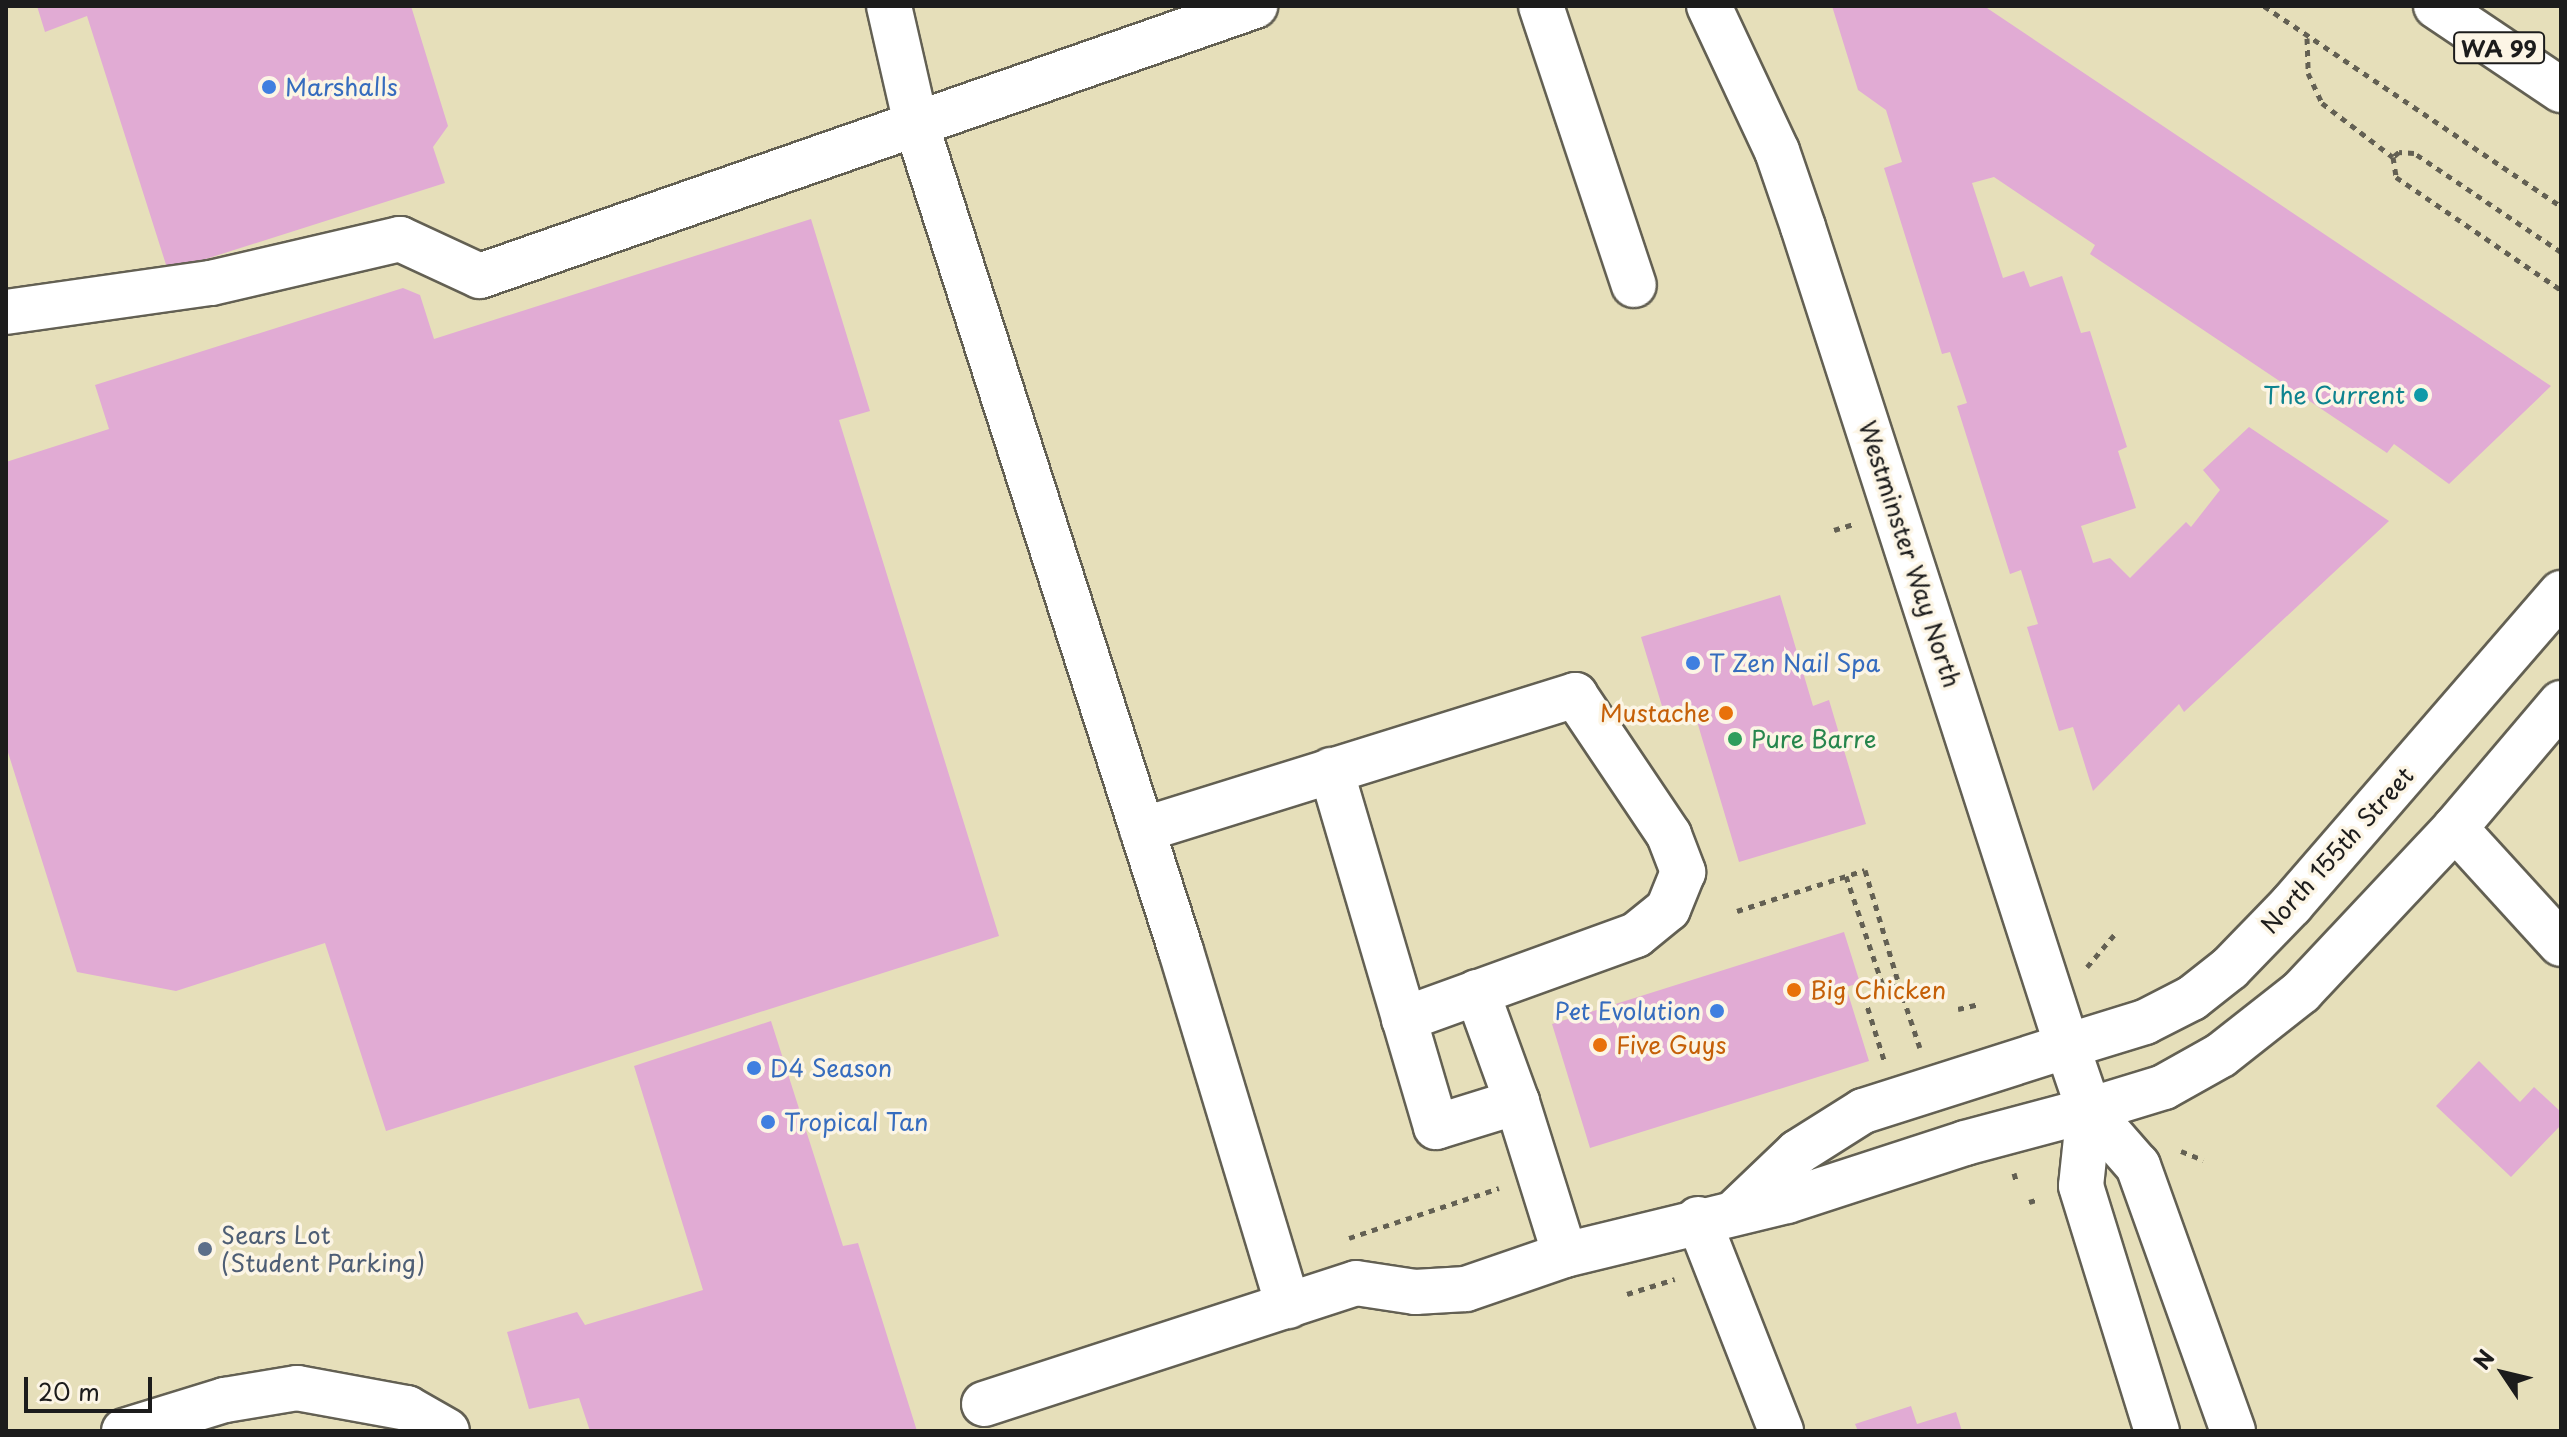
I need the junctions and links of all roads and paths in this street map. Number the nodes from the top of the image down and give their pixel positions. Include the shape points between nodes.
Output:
1 (889, 6) edge
2 (1255, 6) edge
3 (1541, 6) edge
4 (1709, 6) edge
5 (2264, 6) edge
6 (2436, 6) edge
7 (2307, 37) junction
8 (2561, 90) edge
9 (916, 124) junction
10 (2393, 157) junction
11 (2561, 206) edge
12 (2561, 252) edge
13 (1634, 285) dead end
14 (2561, 290) edge
15 (6, 312) edge
16 (2561, 593) edge
17 (2561, 703) edge
18 (1331, 770) junction
19 (2455, 828) junction
20 (1142, 830) junction
21 (1846, 876) junction
22 (1737, 911) dead end
23 (2114, 935) dead end
24 (2561, 944) edge
25 (2087, 968) dead end
26 (1899, 985) junction
27 (1884, 989) junction
28 (1477, 992) junction
29 (1979, 1004) dead end
30 (1958, 1009) dead end
31 (1404, 1019) junction
32 (2067, 1046) junction
33 (1924, 1058) dead end
34 (1887, 1068) dead end
35 (1517, 1102) junction
36 (2089, 1110) junction
37 (2181, 1151) dead end
38 (2203, 1160) dead end
39 (1717, 1215) junction
40 (1565, 1255) junction
41 (1288, 1306) junction
42 (984, 1404) dead end
43 (141, 1429) edge
44 (447, 1431) edge
45 (1781, 1431) edge
46 (2157, 1431) edge
47 (2233, 1431) edge

1 - 9 main road
2 - 9 main road
3 - 13 main road
4 - 32 main road, Westminster Way North via 1777,151 1798,212
5 - 7 path
6 - 8 main road, WA 99
7 - 10 path via 2308,73 2322,103
7 - 11 path
9 - 15 main road via 480,276 400,239 211,283
9 - 20 main road
10 - 12 path via 2414,153
10 - 14 path via 2396,177
16 - 32 main road, North 155th Street via 2291,905 2230,968 2192,998 2145,1022
17 - 19 main road
18 - 20 main road
18 - 28 main road via 1575,695 1669,835 1683,872 1668,909 1636,935
18 - 31 main road
19 - 24 main road
19 - 36 main road via 2301,992 2221,1055 2164,1087
20 - 41 main road
21 - 22 path
21 - 26 path via 1865,870
21 - 27 path
23 - 25 path
26 - 27 path
26 - 33 path
27 - 34 path via 1864,996
28 - 31 main road
28 - 35 main road
29 - 30 path
31 - 35 main road via 1436,1127
32 - 36 main road, Westminster Way North
32 - 39 main road, North 155th Street via 1863,1111 1798,1152
35 - 40 main road
36 - 39 main road via 1965,1143 1787,1201
36 - 46 main road, Westminster Way North via 2081,1186
36 - 47 main road, Westminster Way North via 2138,1166
37 - 38 path
39 - 40 main road
39 - 45 main road
40 - 41 main road via 1444,1294 1356,1283
41 - 42 main road
43 - 44 main road via 225,1400 297,1388 407,1408

